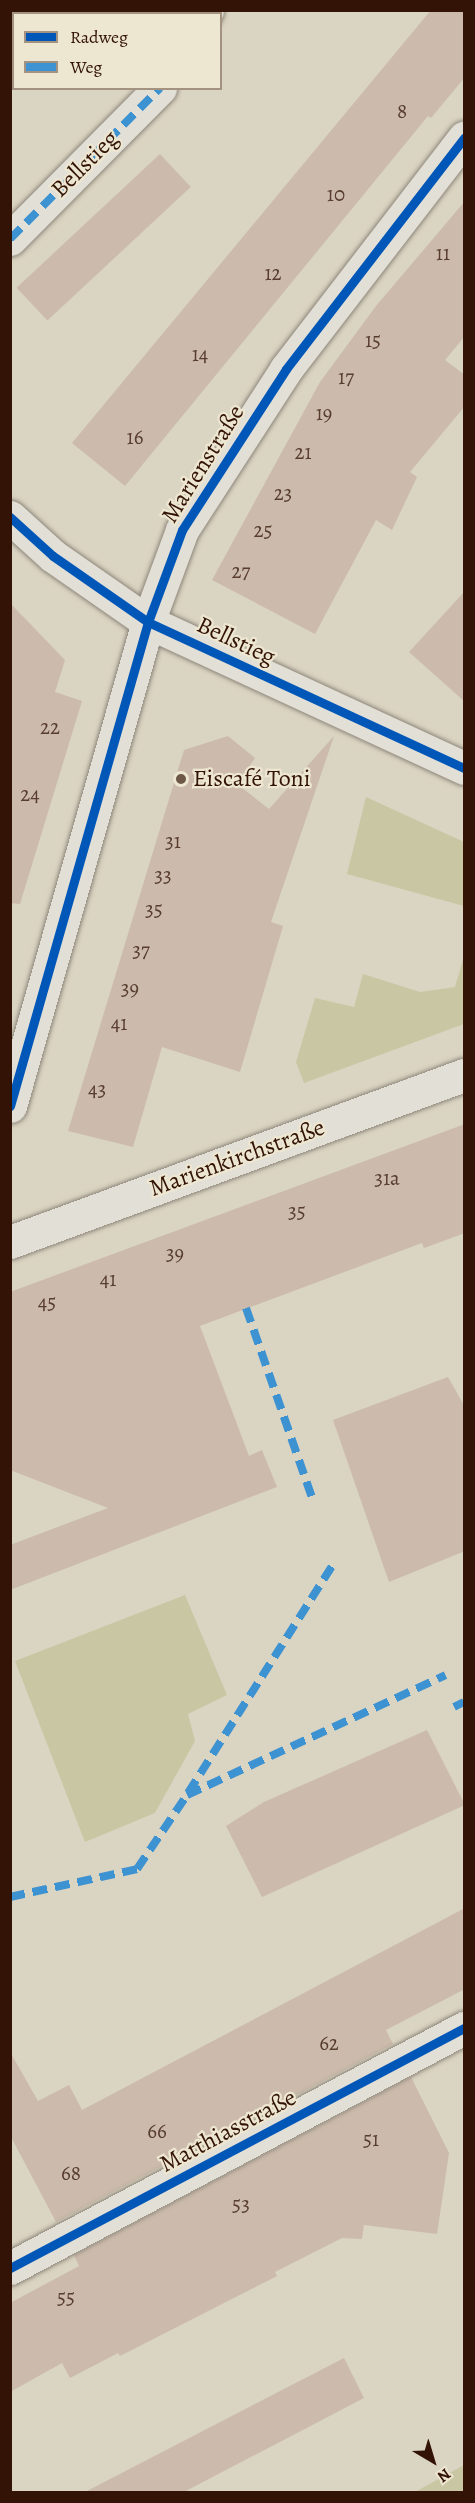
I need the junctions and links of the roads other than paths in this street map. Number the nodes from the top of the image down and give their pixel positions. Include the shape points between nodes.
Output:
1 (158, 90) edge
2 (465, 138) edge
3 (10, 239) edge
4 (10, 517) edge
5 (148, 622) junction
6 (465, 768) edge
7 (465, 1075) edge
8 (10, 1106) edge
9 (10, 1242) edge
10 (465, 2028) edge
11 (10, 2268) edge

1 - 3 street, Bellstieg
2 - 5 street, Marienstraße via 273,390 182,530
4 - 5 street, Bellstieg via 53,556
5 - 6 street, Bellstieg
5 - 8 street, Marienstraße
7 - 9 street, Marienkirchstraße
10 - 11 street, Matthiasstraße

